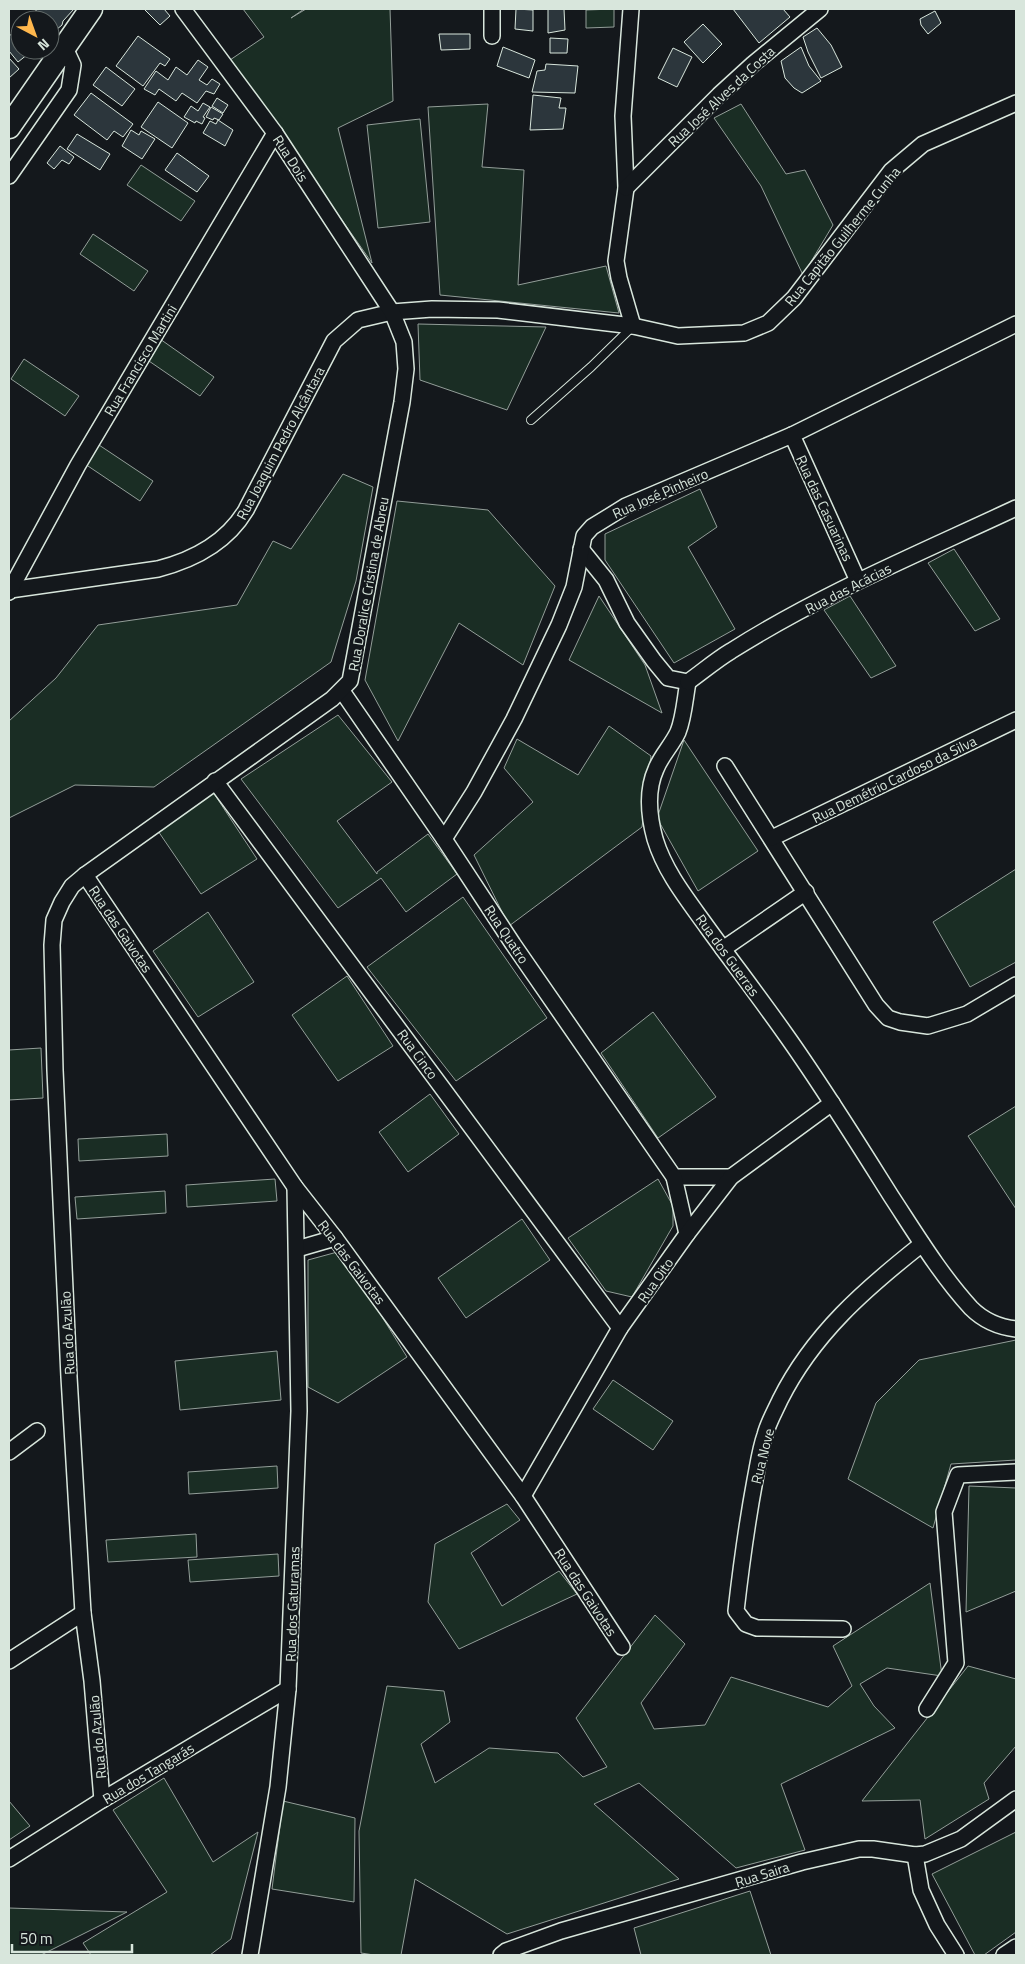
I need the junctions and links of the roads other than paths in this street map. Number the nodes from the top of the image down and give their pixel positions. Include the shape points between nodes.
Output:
1 (91, 9) edge
2 (183, 9) edge
3 (492, 9) edge
4 (632, 9) edge
5 (820, 9) edge
6 (492, 36) dead end
7 (65, 48) junction
8 (1016, 103) edge
9 (9, 127) edge
10 (274, 133) junction
11 (9, 176) edge
12 (626, 188) junction
13 (392, 312) junction
14 (1016, 324) edge
15 (633, 326) junction
16 (531, 420) dead end
17 (792, 435) junction
18 (1016, 508) edge
19 (581, 549) junction
20 (858, 581) junction
21 (9, 590) edge
22 (688, 682) junction
23 (342, 691) junction
24 (1016, 720) edge
25 (725, 766) dead end
26 (215, 781) junction
27 (772, 838) junction
28 (444, 839) junction
29 (85, 875) junction
30 (806, 892) junction
31 (723, 949) junction
32 (1016, 985) edge
33 (832, 1103) junction
34 (731, 1176) junction
35 (674, 1177) junction
36 (296, 1188) junction
37 (687, 1234) junction
38 (335, 1238) junction
39 (922, 1244) junction
40 (297, 1249) junction
41 (620, 1328) junction
42 (1016, 1329) edge
43 (37, 1431) dead end
44 (9, 1452) edge
45 (1016, 1472) edge
46 (523, 1496) junction
47 (83, 1613) junction
48 (843, 1629) dead end
49 (622, 1647) dead end
50 (9, 1661) edge
51 (288, 1689) junction
52 (927, 1709) dead end
53 (1016, 1798) edge
54 (102, 1800) junction
55 (915, 1855) junction
56 (9, 1859) edge
57 (1016, 1947) edge
58 (248, 1954) edge
59 (501, 1955) edge
60 (956, 1955) edge
61 (1004, 1955) edge

1 - 7 main road
2 - 10 street, Rua Dois
3 - 6 street
4 - 12 street via 623,116
5 - 12 street, Rua José Alves da Costa via 719,94
7 - 9 main road
7 - 11 street via 73,65 69,90
8 - 15 street, Rua Capitão Guilherme Cunha via 923,144 891,171 794,298 768,323 744,333 678,336
10 - 13 street, Rua Dois
10 - 21 street, Rua Francisco Martini via 78,465
12 - 15 street via 616,261
13 - 15 street, Rua Capitão Guilherme Cunha via 498,310
13 - 21 street, Rua Joaquim Pedro Alcântara via 358,320 334,341 246,510 228,535 197,554 163,568
13 - 23 street, Rua Doralice Cristina de Abreu via 404,342 406,369 353,670
14 - 17 street, Rua José Pinheiro
15 - 16 lane
17 - 19 street, Rua José Pinheiro via 610,515 584,536
17 - 20 street, Rua das Casuarinas
18 - 20 street, Rua das Acácias
19 - 22 street via 606,580 627,623 654,661 668,678
19 - 28 street, Rua José Pinheiro via 574,587 559,625 514,719
20 - 22 street, Rua das Acácias via 773,626
22 - 31 street, Rua dos Guerras via 678,732 655,771 650,791 651,823 668,869
23 - 26 street, Rua Doralice Cristina de Abreu
23 - 28 street, Rua Quatro
24 - 27 street, Rua Demétrio Cardoso da Silva
25 - 27 street
26 - 29 street, Rua Doralice Cristina de Abreu
26 - 41 street, Rua Cinco
27 - 30 street
28 - 35 street, Rua Quatro
29 - 36 street, Rua das Gaivotas
29 - 47 street, Rua do Azulão via 72,886 62,902 54,920 52,945 69,1377
30 - 31 street
30 - 32 street via 876,1005 888,1018 928,1026 966,1014
31 - 33 street, Rua dos Guerras
33 - 34 street, Rua Oito
33 - 39 street, Rua dos Guerras
34 - 35 street
34 - 37 street, Rua Oito
35 - 37 street, Rua Quatro
36 - 38 street, Rua das Gaivotas
36 - 40 street, Rua dos Gaturamas
37 - 41 street, Rua Oito
38 - 40 street
38 - 46 street, Rua das Gaivotas
39 - 42 street, Rua dos Guerras via 977,1313 993,1324
39 - 48 street, Rua Nove via 871,1284 802,1362 788,1384 765,1435 757,1472 736,1611 746,1624 757,1628
40 - 51 street, Rua dos Gaturamas via 299,1411
41 - 46 street, Rua Oito
43 - 44 street
45 - 52 street via 958,1475 954,1485 944,1512 956,1663
46 - 49 street, Rua das Gaivotas
47 - 50 street
47 - 54 street, Rua do Azulão
51 - 54 street, Rua dos Tangarás
51 - 58 street, Rua dos Gaturamas via 278,1788
53 - 55 street, Rua Saira via 961,1839 932,1852
54 - 56 street, Rua dos Tangarás
55 - 59 street, Rua Saira via 873,1848 802,1862 561,1931
55 - 60 street via 922,1890 937,1925
57 - 61 street

